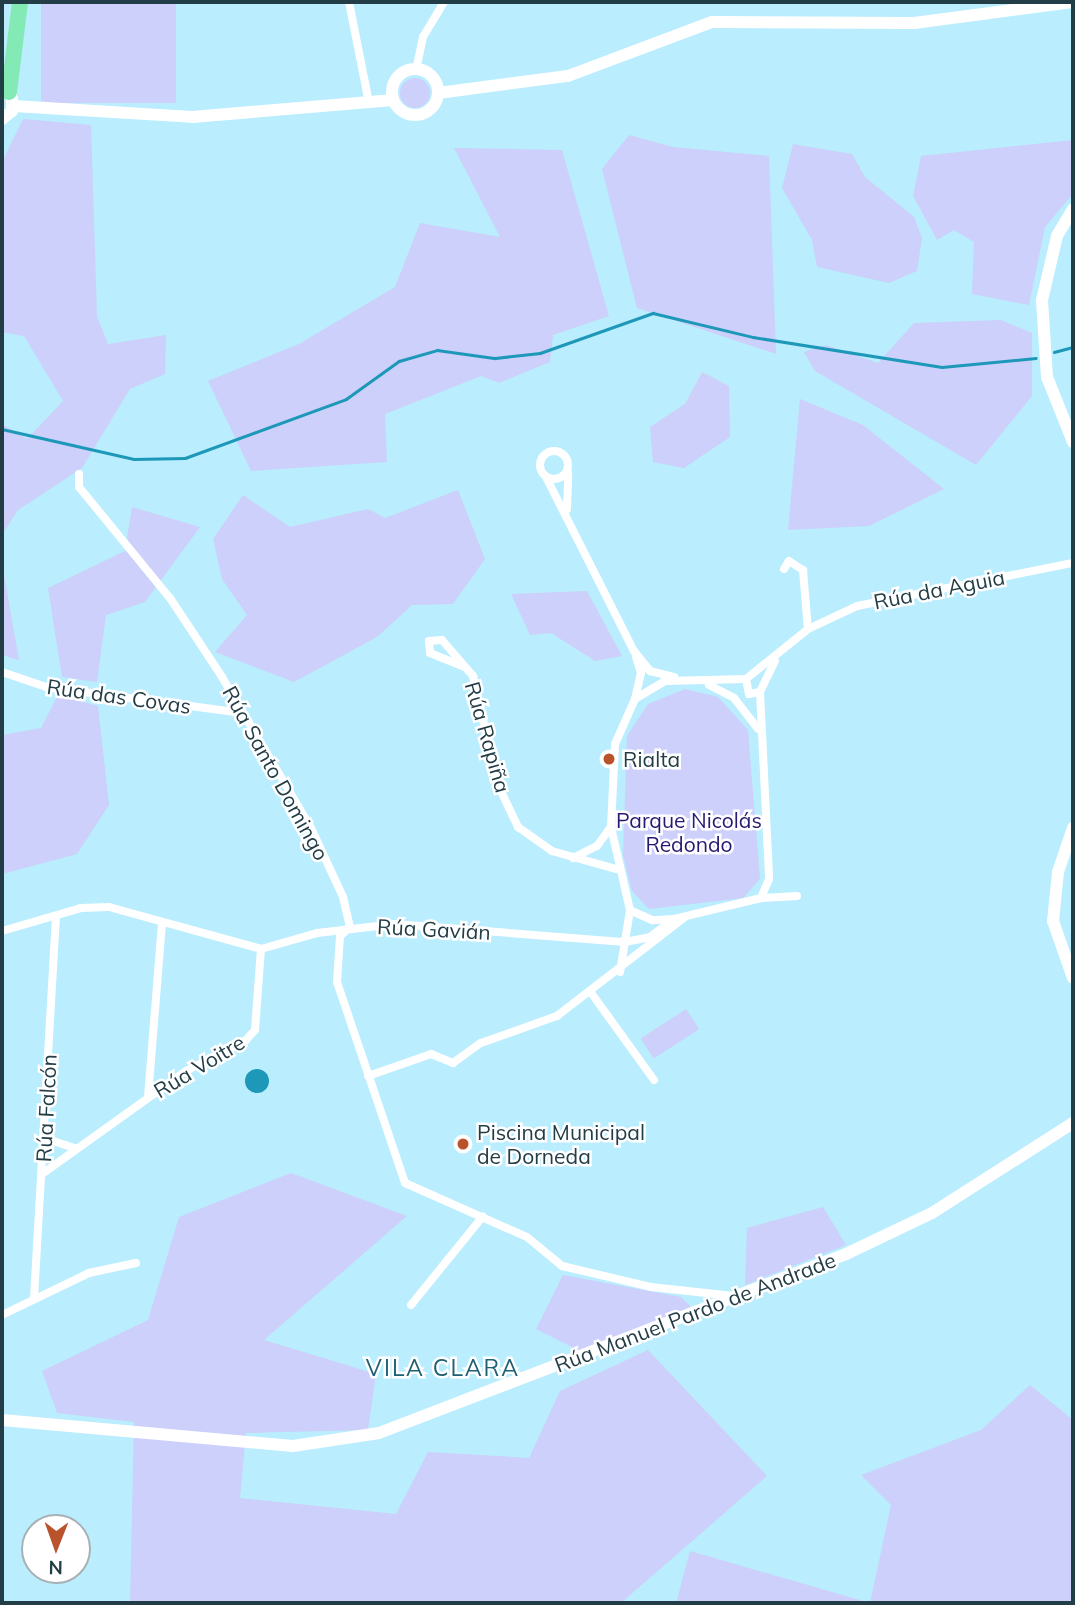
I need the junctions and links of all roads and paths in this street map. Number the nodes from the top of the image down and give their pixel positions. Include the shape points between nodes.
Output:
1 (20, 2) edge
2 (348, 2) edge
3 (444, 2) edge
4 (1073, 2) edge
5 (416, 69) junction
6 (438, 93) junction
7 (8, 96) edge
8 (393, 100) junction
9 (369, 103) junction
10 (2, 119) edge
11 (1073, 209) edge
12 (1073, 442) edge
13 (569, 466) junction
14 (79, 474) dead end
15 (546, 477) junction
16 (568, 515) junction
17 (1073, 563) edge
18 (784, 569) dead end
19 (808, 629) junction
20 (443, 640) junction
21 (634, 651) junction
22 (435, 656) junction
23 (775, 661) junction
24 (465, 667) junction
25 (2, 672) edge
26 (746, 679) junction
27 (692, 680) junction
28 (760, 692) junction
29 (635, 699) junction
30 (237, 712) junction
31 (759, 729) junction
32 (611, 827) junction
33 (1073, 828) edge
34 (573, 858) junction
35 (616, 869) junction
36 (797, 896) dead end
37 (761, 898) junction
38 (630, 910) junction
39 (685, 917) junction
40 (56, 918) junction
41 (674, 919) junction
42 (162, 924) junction
43 (350, 927) junction
44 (2, 931) edge
45 (625, 942) junction
46 (261, 949) junction
47 (620, 972) junction
48 (1073, 978) edge
49 (593, 994) junction
50 (368, 1076) junction
51 (654, 1080) dead end
52 (148, 1097) junction
53 (1073, 1123) edge
54 (44, 1138) junction
55 (75, 1148) junction
56 (42, 1175) junction
57 (483, 1216) junction
58 (136, 1263) dead end
59 (739, 1296) junction
60 (34, 1298) junction
61 (411, 1306) dead end
62 (2, 1315) edge
63 (2, 1420) edge

1 - 7 highway
2 - 9 street
3 - 5 street via 423,37
4 - 6 street via 914,23 712,22 568,76
5 - 6 street via 429,74
5 - 8 street via 396,79
6 - 8 street via 422,114 408,114
7 - 9 street via 192,117
7 - 10 street
8 - 9 street
11 - 12 street via 1057,236 1042,300 1047,377
13 - 15 street via 558,480
13 - 15 street via 561,453 550,451 540,462
13 - 16 street
14 - 30 street, Rúa Santo Domingo via 79,487 170,598
15 - 16 street
16 - 21 street via 586,565
17 - 19 street, Rúa da Aguia via 886,598
18 - 19 street via 789,561 803,569
19 - 23 street, Rúa da Aguia
20 - 22 street via 445,651
20 - 22 street via 429,641
20 - 24 street, Rúa Rapiña
21 - 27 street via 650,671
21 - 29 street via 641,673
22 - 24 street, Rúa Rapiña
23 - 26 street, Rúa da Aguia
23 - 28 street, Rúa da Aguia
24 - 34 street, Rúa Rapiña via 477,687 498,785 518,827
25 - 30 street, Rúa das Covas via 46,687
26 - 27 street, Rúa da Aguia
26 - 28 street via 749,694
27 - 29 street, Rúa da Aguia via 665,681
27 - 31 street via 728,694
28 - 31 street, Rúa da Aguia
29 - 32 street via 615,744
30 - 43 street, Rúa Santo Domingo via 311,828
31 - 37 street, Rúa da Aguia via 769,879
32 - 34 street via 597,846
32 - 35 street
33 - 48 street via 1058,872 1053,921
34 - 35 street, Rúa Rapiña
35 - 38 street
36 - 37 street
37 - 39 street
38 - 41 street via 652,920
38 - 45 street
39 - 41 street
39 - 47 street
40 - 42 street, Rúa Gavián via 81,908 109,907
40 - 44 street, Rúa Gavián
40 - 54 street, Rúa Falcón
41 - 45 street via 650,937
42 - 46 street, Rúa Gavián
42 - 52 street
43 - 45 street, Rúa Gavián via 395,924
43 - 46 street, Rúa Gavián
43 - 50 street via 341,936 337,982
45 - 47 street
46 - 52 street, Rúa Voitre via 255,1030
47 - 49 street
49 - 50 street via 557,1016 481,1043 453,1063 431,1054
49 - 51 street
50 - 57 street via 405,1183
52 - 55 street, Rúa Voitre
53 - 59 street, Rúa Manuel Pardo de Andrade via 932,1213
54 - 55 street
54 - 56 street, Rúa Falcón
55 - 56 street, Rúa Voitre
56 - 60 street, Rúa Falcón
57 - 59 street via 527,1237 562,1266 651,1287
57 - 61 street
58 - 60 street via 89,1273
59 - 63 street, Rúa Manuel Pardo de Andrade via 343,1442 242,1444
60 - 62 street

